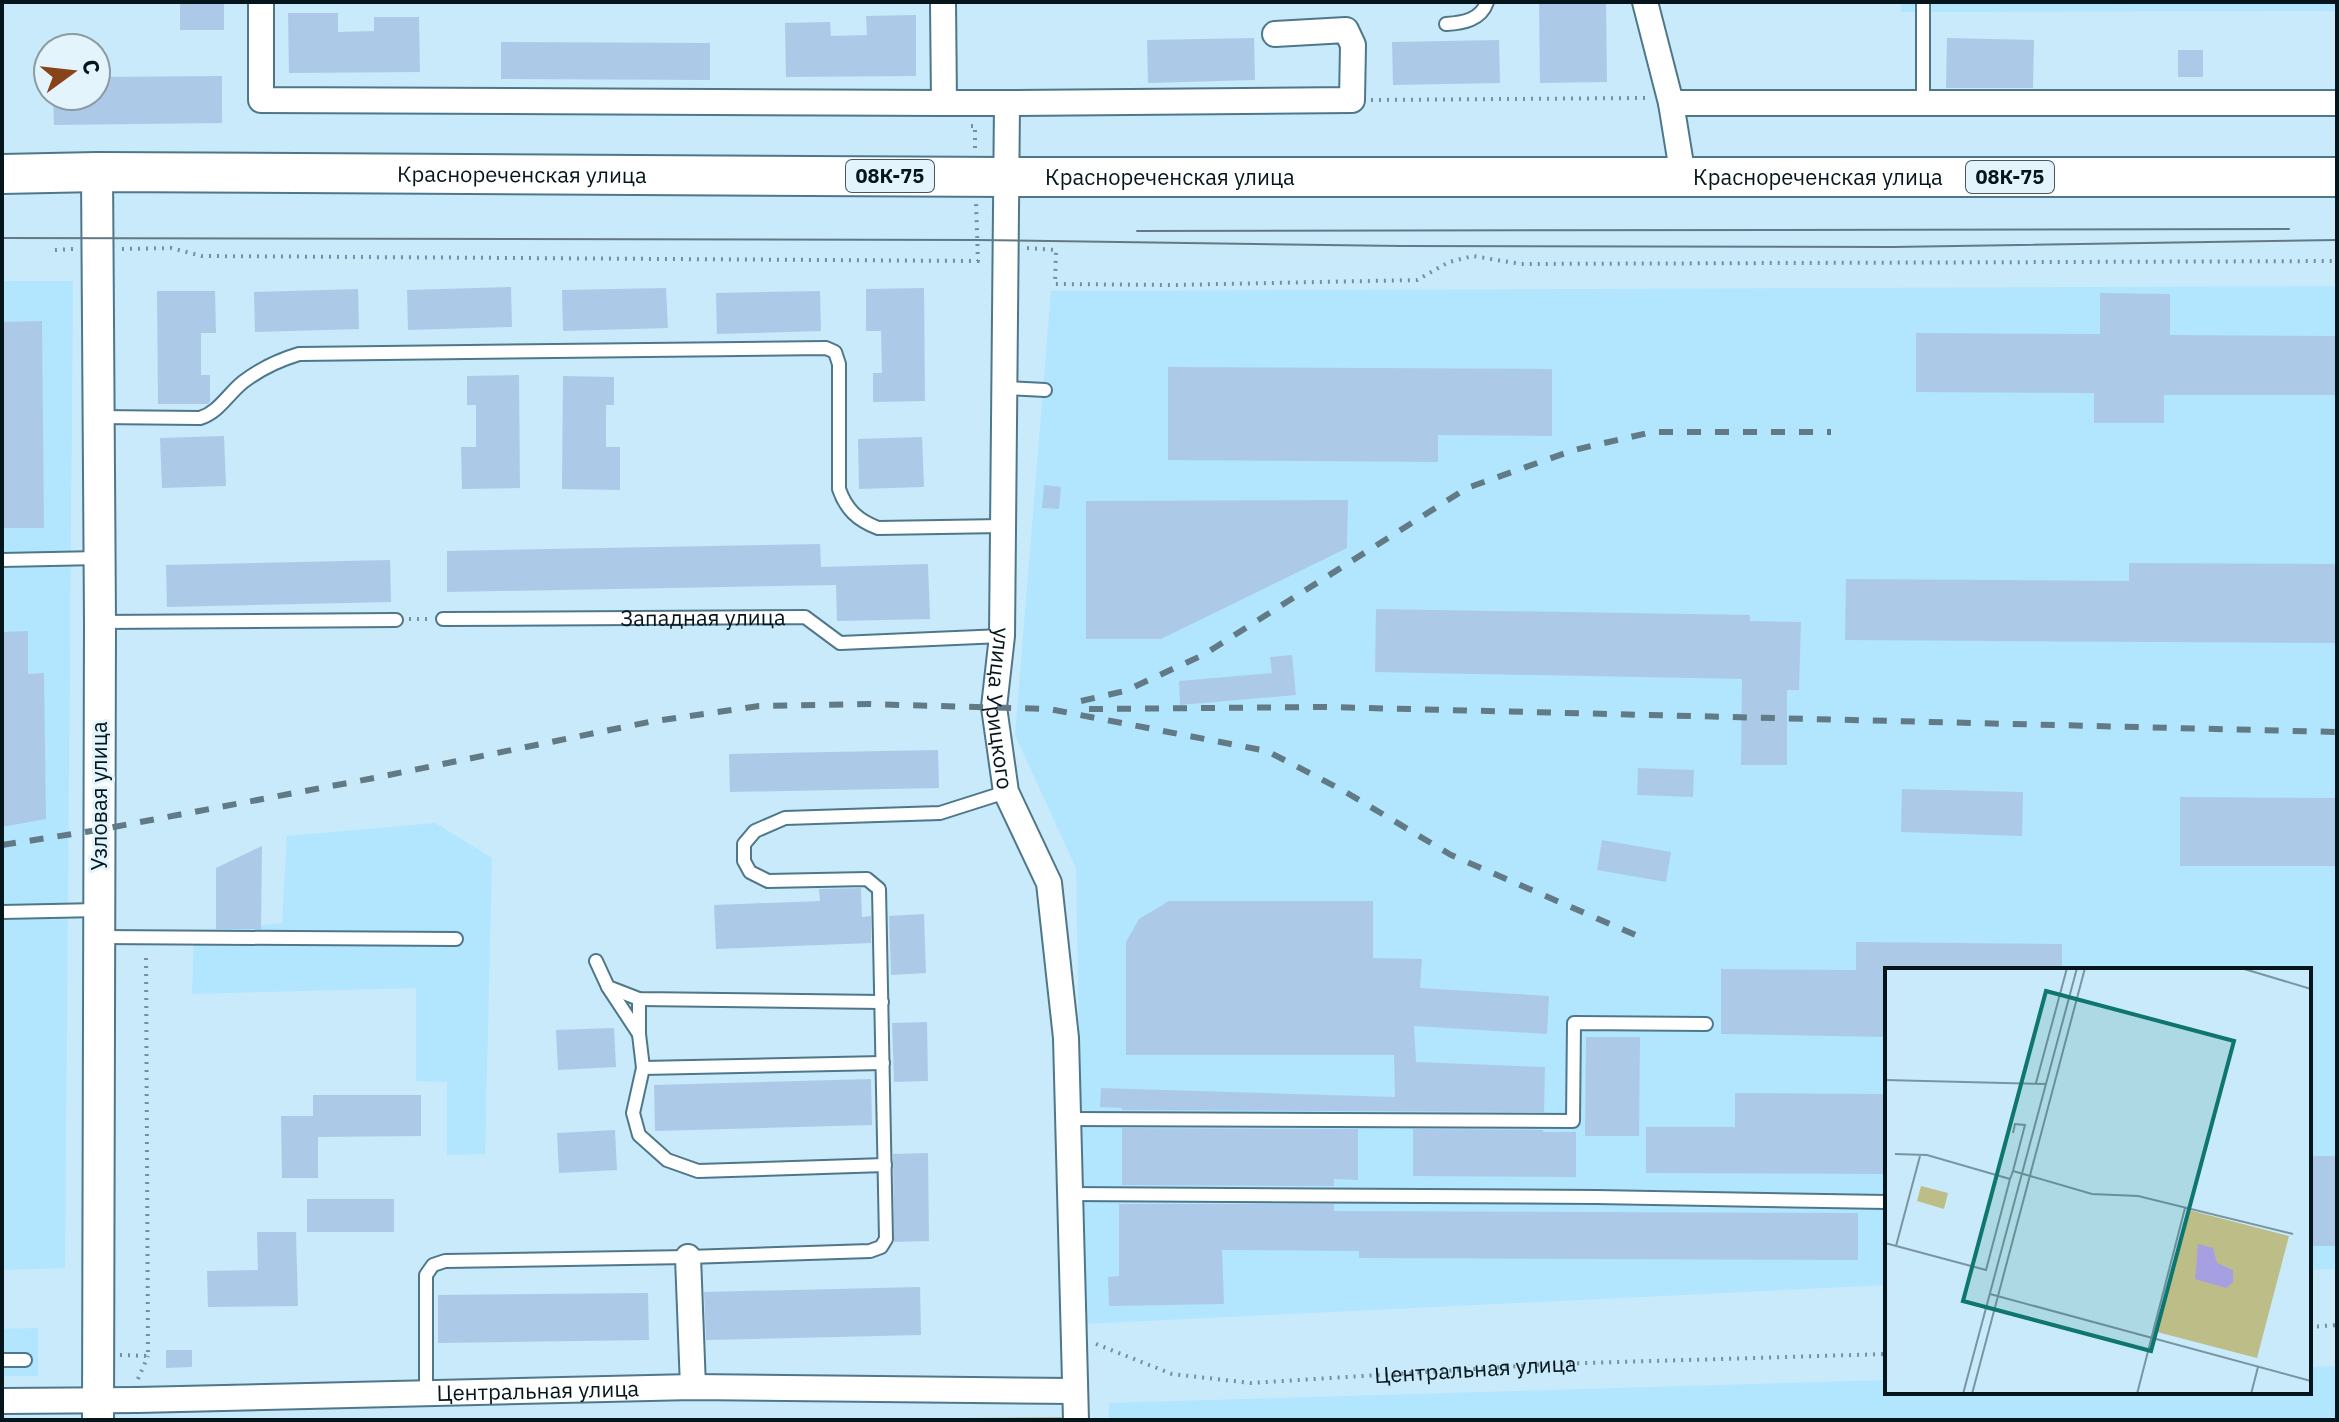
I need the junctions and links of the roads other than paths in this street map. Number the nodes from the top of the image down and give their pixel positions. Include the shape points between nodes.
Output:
1 (261, 2) edge
2 (943, 2) edge
3 (1487, 2) edge
4 (1645, 2) edge
5 (1923, 2) edge
6 (1446, 24) dead end
7 (1275, 34) dead end
8 (1670, 100) junction
9 (944, 103) junction
10 (1007, 103) junction
11 (1923, 103) junction
12 (2337, 103) edge
13 (97, 172) junction
14 (2, 174) edge
15 (991, 177) junction
16 (1683, 177) junction
17 (2337, 177) edge
18 (1005, 388) junction
19 (1045, 390) dead end
20 (98, 417) junction
21 (1003, 526) junction
22 (99, 558) junction
23 (2, 560) edge
24 (443, 619) road end
25 (396, 620) road end
26 (100, 622) junction
27 (1002, 636) junction
28 (1006, 792) junction
29 (2, 912) edge
30 (99, 924) junction
31 (456, 939) dead end
32 (596, 961) dead end
33 (608, 987) junction
34 (639, 999) junction
35 (882, 1002) junction
36 (1706, 1024) dead end
37 (639, 1034) junction
38 (883, 1063) junction
39 (643, 1068) junction
40 (1068, 1119) junction
41 (885, 1165) junction
42 (1070, 1194) junction
43 (1885, 1202) edge
44 (688, 1257) junction
45 (2, 1360) edge
46 (25, 1360) dead end
47 (693, 1387) junction
48 (1074, 1391) junction
49 (426, 1393) junction
50 (2, 1401) edge
51 (98, 1410) edge
52 (1076, 1420) edge

1 - 9 street via 261,100
2 - 9 street
3 - 6 lane via 1485,10 1465,23
4 - 8 street
5 - 11 lane
7 - 10 street via 1346,30 1353,45 1352,100
8 - 11 street
8 - 16 street
9 - 10 street
10 - 15 street, улица Урицкого
11 - 12 street
13 - 14 main road, Краснореченская улица / 08К-75
13 - 15 main road, Краснореченская улица / 08К-75
13 - 20 street, Узловая улица
15 - 16 main road, Краснореченская улица / 08К-75
15 - 18 street, улица Урицкого via 1006,246
16 - 17 main road, Краснореченская улица / 08К-75
18 - 19 lane
18 - 21 street, улица Урицкого
20 - 21 lane via 200,418 211,414 242,382 299,354 826,348 835,352 839,364 839,489 852,513 878,528
20 - 22 street, Узловая улица
21 - 27 street, улица Урицкого
22 - 23 lane
22 - 26 street, Узловая улица
24 - 27 lane, Западная улица via 805,617 840,643
25 - 26 lane
26 - 30 street, Узловая улица
27 - 28 street, улица Урицкого via 994,707
28 - 35 lane via 940,813 785,818 755,831 744,844 750,872 768,881 867,879 879,889
28 - 40 street, улица Урицкого via 1049,883 1066,1038
29 - 30 lane
30 - 31 lane via 146,938
30 - 51 street, Узловая улица
32 - 33 lane
33 - 34 lane
33 - 37 lane
34 - 35 lane
34 - 37 lane
35 - 38 lane
36 - 40 lane via 1574,1023 1573,1121
37 - 39 lane
38 - 39 lane
38 - 41 lane
39 - 41 lane via 633,1113 639,1135 667,1160 698,1171
40 - 42 street, улица Урицкого
41 - 44 lane via 886,1239 881,1247
42 - 43 lane
42 - 48 street, улица Урицкого
44 - 47 street
44 - 49 lane via 433,1265 426,1275
45 - 46 lane
47 - 48 street, Центральная улица
47 - 49 street, Центральная улица
48 - 52 street, улица Урицкого
49 - 51 street, Центральная улица
50 - 51 street, Центральная улица

